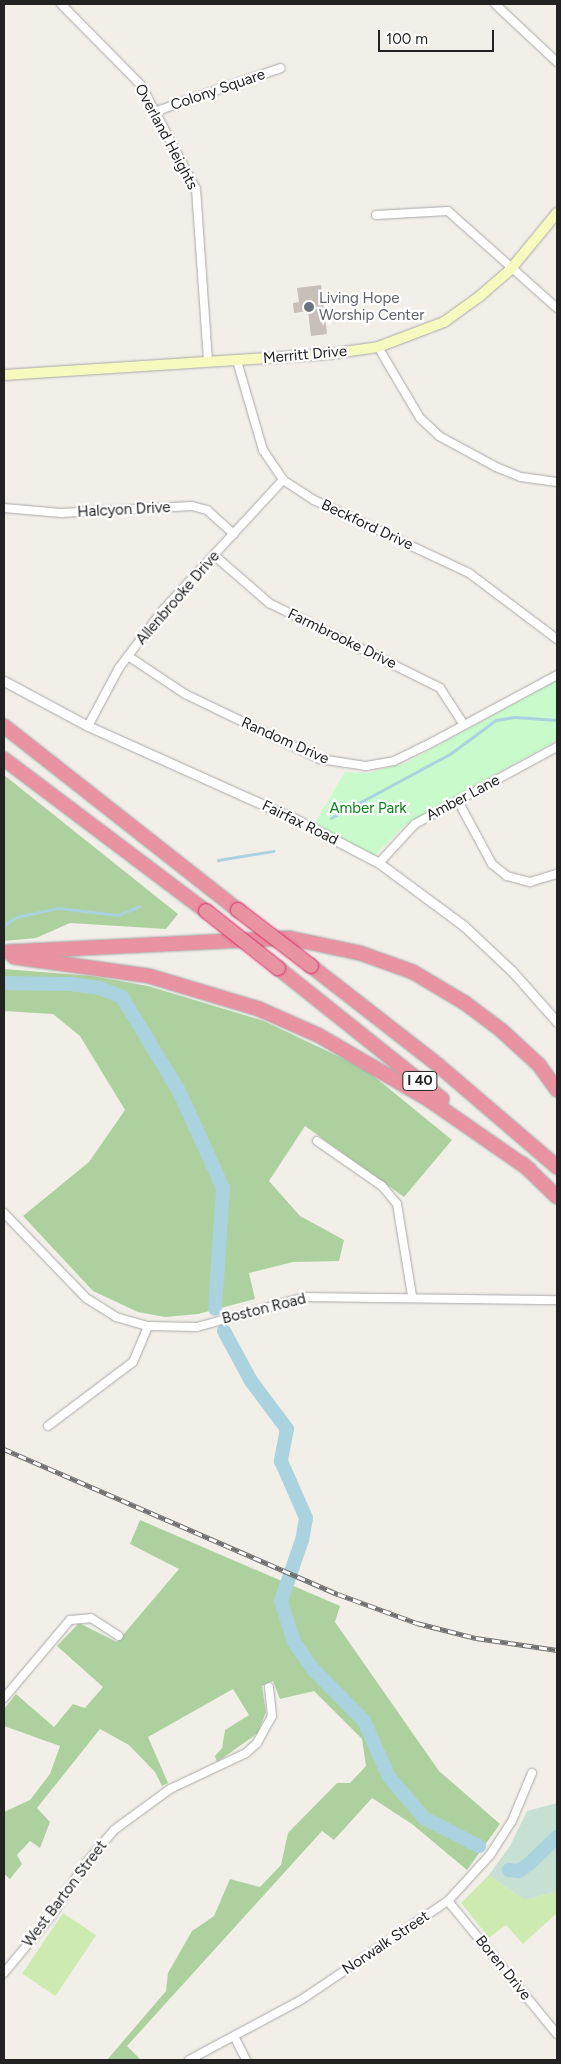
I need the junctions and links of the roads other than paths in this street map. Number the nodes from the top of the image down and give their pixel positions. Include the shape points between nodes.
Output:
1 (61, 4) edge
2 (495, 4) edge
3 (557, 62) edge
4 (281, 68) dead end
5 (154, 112) junction
6 (557, 213) edge
7 (376, 215) dead end
8 (510, 270) junction
9 (557, 308) edge
10 (378, 347) junction
11 (208, 361) junction
12 (237, 361) junction
13 (4, 376) edge
14 (283, 480) junction
15 (557, 482) edge
16 (4, 508) edge
17 (234, 534) junction
18 (215, 556) junction
19 (557, 639) edge
20 (128, 656) junction
21 (557, 675) edge
22 (4, 682) edge
23 (464, 725) junction
24 (4, 726) edge
25 (88, 726) junction
26 (557, 746) edge
27 (4, 760) edge
28 (458, 802) junction
29 (379, 863) junction
30 (557, 874) edge
31 (4, 952) edge
32 (4, 957) edge
33 (556, 1017) edge
34 (557, 1090) edge
35 (317, 1141) dead end
36 (557, 1167) edge
37 (530, 1170) junction
38 (557, 1197) edge
39 (4, 1212) edge
40 (412, 1296) junction
41 (557, 1300) edge
42 (148, 1326) junction
43 (48, 1426) dead end
44 (119, 1636) dead end
45 (269, 1687) dead end
46 (4, 1698) edge
47 (532, 1773) dead end
48 (448, 1901) junction
49 (4, 1973) edge
50 (557, 2034) edge
51 (235, 2038) junction
52 (189, 2060) edge
53 (246, 2060) edge

1 - 5 street, Overland Heights via 141,85
2 - 3 street
4 - 5 street, Colony Square
5 - 11 street, Overland Heights via 196,189
6 - 8 main road, Merritt Drive
7 - 8 street via 448,211
8 - 9 street
8 - 10 main road, Merritt Drive via 444,322
10 - 12 main road, Merritt Drive
10 - 15 street via 420,418 439,436 521,477
11 - 12 main road, Merritt Drive
11 - 13 main road, Merritt Drive
12 - 14 street, Beckford Drive via 263,450
14 - 17 street, Allenbrooke Drive
14 - 19 street, Beckford Drive via 314,500 469,573
16 - 17 street, Halcyon Drive via 61,513 192,506 207,510
17 - 18 street, Allenbrooke Drive
18 - 20 street, Allenbrooke Drive via 163,610
18 - 23 street, Farmbrooke Drive via 268,603 440,688
20 - 23 street, Random Drive via 185,694 320,759 343,765 366,766 394,761
20 - 25 street, Allenbrooke Drive
21 - 23 street, Random Drive
22 - 25 street, Fairfax Road
24 - 36 highway, I 40, bridge via 438,1065
25 - 29 street, Fairfax Road via 295,819
26 - 28 street, Amber Lane
27 - 37 highway, I 40, bridge via 278,968
28 - 29 street, Amber Lane via 414,824
28 - 30 street via 492,864 507,876 530,882
29 - 33 street, Fairfax Road via 464,926
31 - 34 highway via 288,938 360,953 413,972 465,1003 539,1065
32 - 37 highway via 68,962 149,976 260,1009 318,1035 428,1099
35 - 40 street via 382,1186 397,1204
37 - 38 highway, I 40
39 - 42 street via 86,1298 116,1317
40 - 41 street, Boston Road
40 - 42 street, Boston Road via 306,1297 197,1327
42 - 43 street via 133,1362
44 - 46 street via 91,1618 70,1620
45 - 49 street, West Barton Street via 272,1716 257,1744 246,1753 170,1789 114,1830 85,1864 49,1920
47 - 48 street, Norwalk Street via 512,1821 490,1855
48 - 50 street, Boren Drive
48 - 51 street, Norwalk Street via 307,1996
51 - 52 street, Norwalk Street
51 - 53 street

